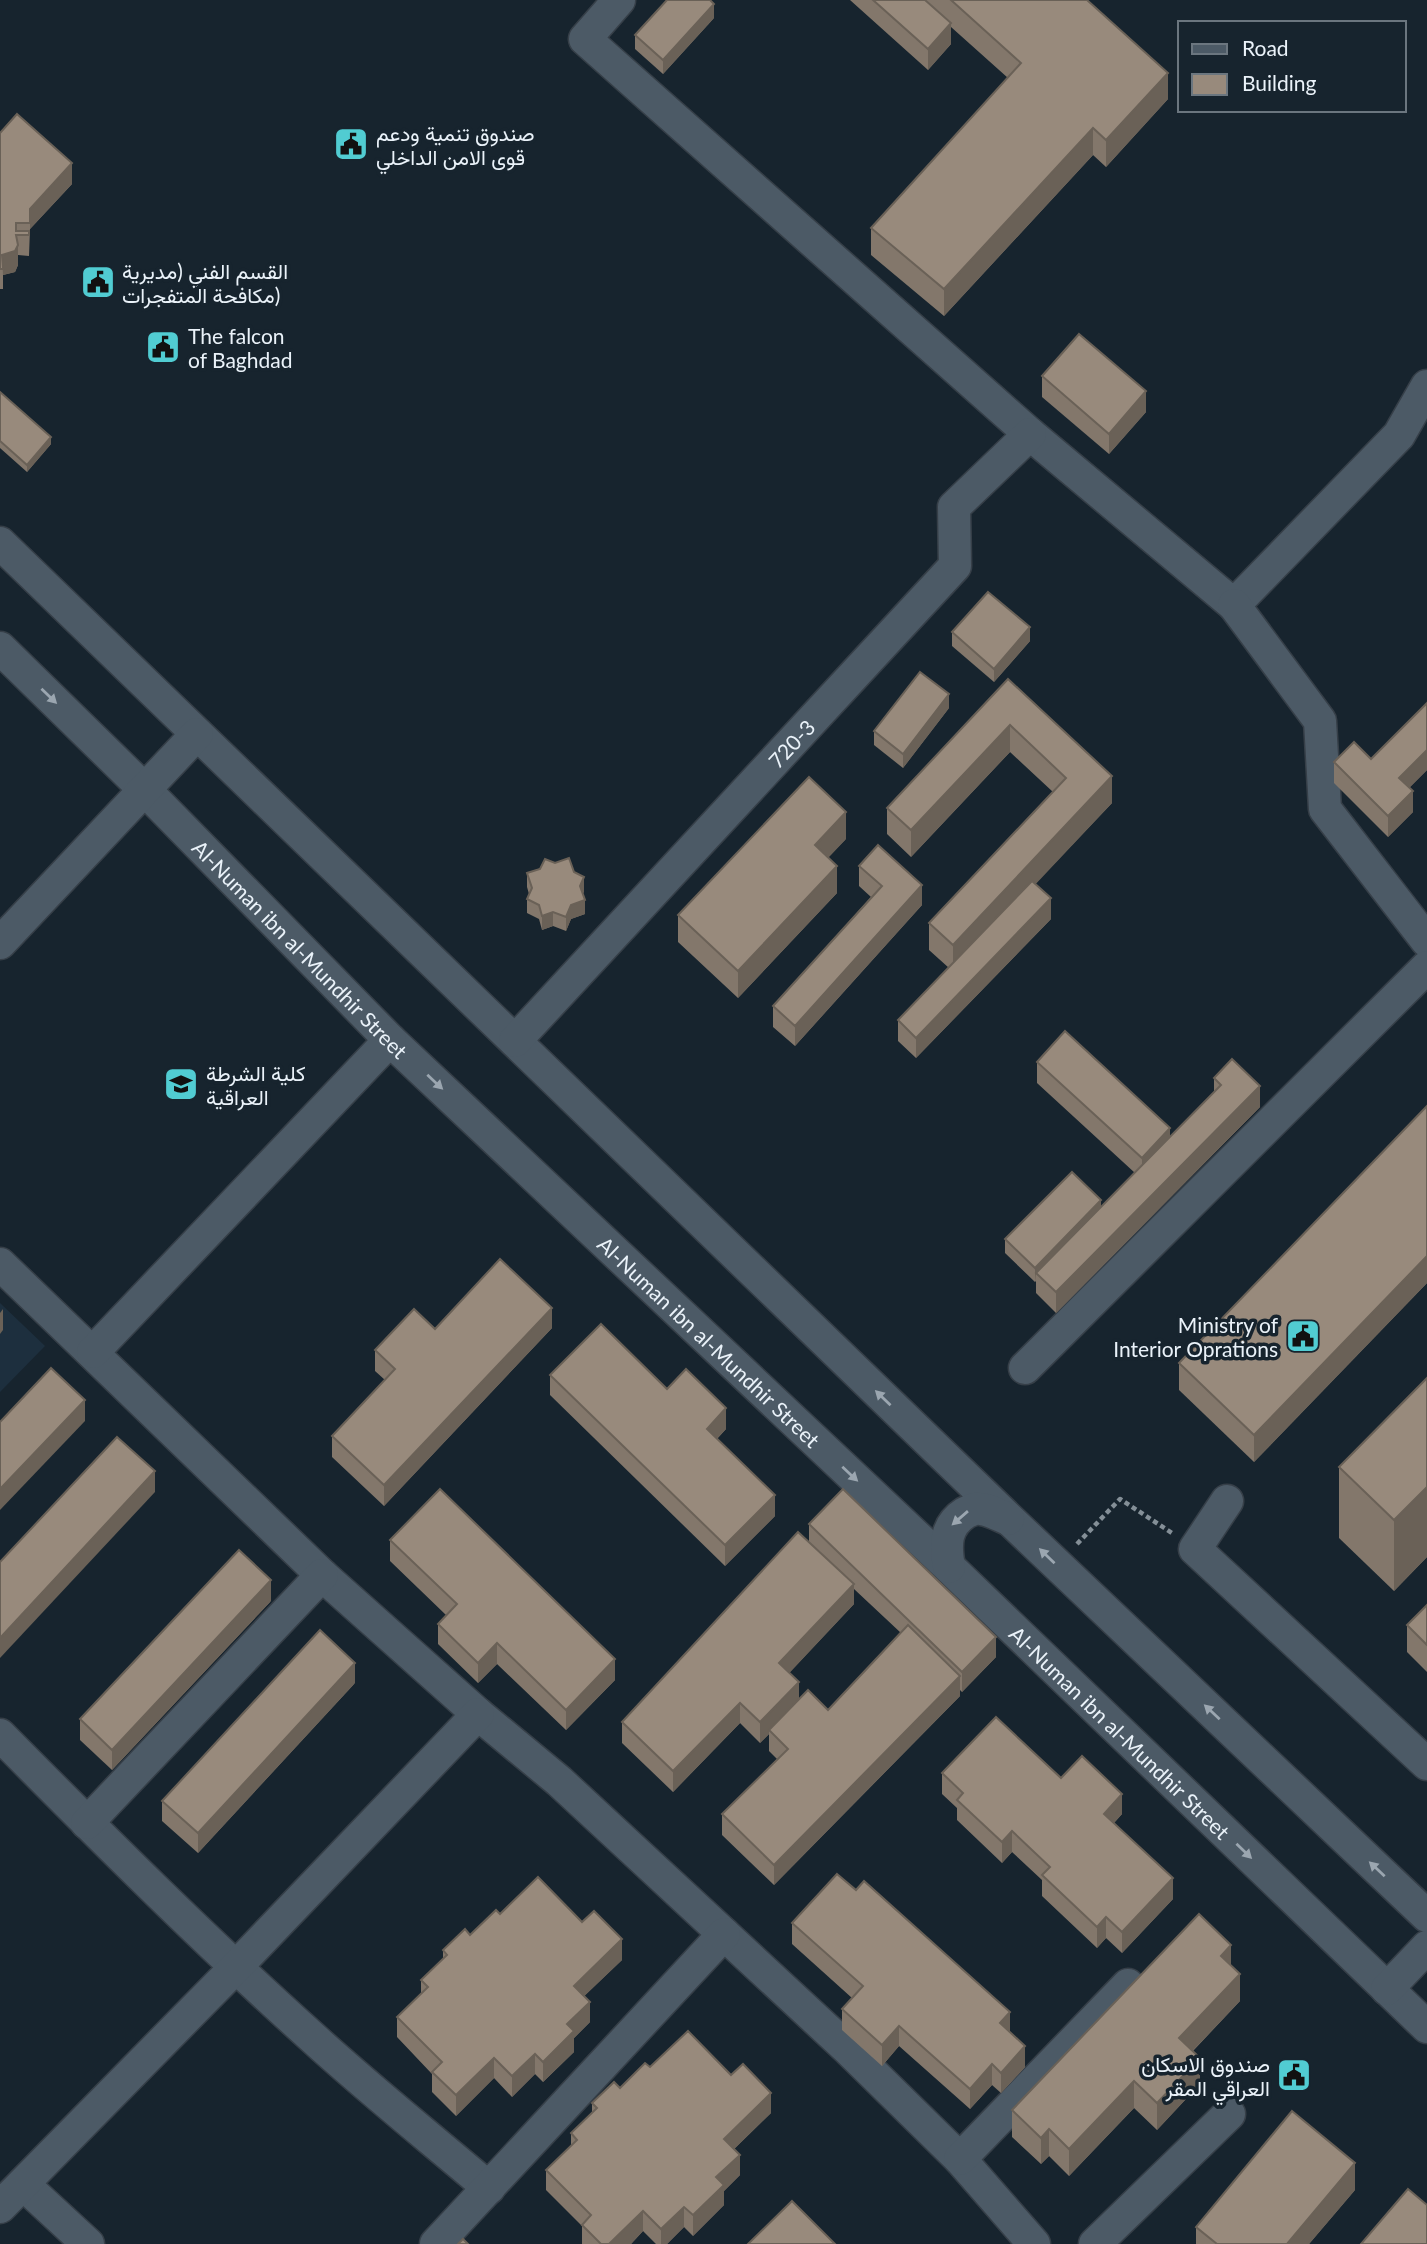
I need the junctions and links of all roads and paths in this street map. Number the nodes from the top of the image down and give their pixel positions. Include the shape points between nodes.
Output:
1 (620, 0) edge
2 (1427, 386) edge
3 (1030, 434) junction
4 (0, 543) edge
5 (1234, 605) junction
6 (0, 649) edge
7 (197, 734) junction
8 (145, 790) junction
9 (1427, 941) edge
10 (0, 943) edge
11 (1427, 967) edge
12 (390, 1040) junction
13 (515, 1041) junction
14 (0, 1264) edge
15 (93, 1352) junction
16 (1025, 1368) dead end
17 (1227, 1501) dead end
18 (1009, 1519) junction
19 (1195, 1549) junction
20 (1056, 1564) junction
21 (949, 1567) junction
22 (322, 1575) junction
23 (478, 1714) junction
24 (0, 1735) edge
25 (1427, 1764) edge
26 (87, 1823) junction
27 (1427, 1916) edge
28 (724, 1934) junction
29 (1427, 1947) edge
30 (236, 1967) junction
31 (1128, 1985) edge
32 (1387, 1989) junction
33 (1427, 2027) edge
34 (1229, 2114) dead end
35 (960, 2159) junction
36 (23, 2184) junction
37 (489, 2188) junction
38 (0, 2207) edge
39 (88, 2244) edge
40 (436, 2244) edge
41 (1034, 2244) edge
42 (1095, 2244) edge

1 - 3 street via 585,38
2 - 5 street via 1399,435
3 - 5 street
3 - 13 street, 720-3 via 954,507 955,566
4 - 7 street
5 - 9 street via 1320,721 1325,809
6 -> 8 street, Al-Numan ibn al-Mundhir Street
7 - 8 street
7 - 13 street
8 - 10 street
8 - 12 street, Al-Numan ibn al-Mundhir Street
11 - 16 street
12 - 15 street
12 -> 21 street, Al-Numan ibn al-Mundhir Street
18 -> 13 street
14 - 15 street
15 - 22 street
17 - 19 street
20 -> 18 street
18 -> 21 street via 982,1509 972,1509 958,1518 946,1543
19 - 20 path via 1121,1499
19 - 25 street
27 -> 20 street
21 -> 32 street, Al-Numan ibn al-Mundhir Street
22 - 23 street
22 - 26 street
23 - 28 street via 559,1781
23 - 30 street
24 - 26 street
26 - 30 street
28 - 35 street
28 - 37 street
29 - 32 street
30 - 36 street
30 - 37 street
31 - 35 street
32 - 33 street, Al-Numan ibn al-Mundhir Street
34 - 42 street
35 - 41 street
36 - 38 street
36 - 39 street
37 - 40 street

